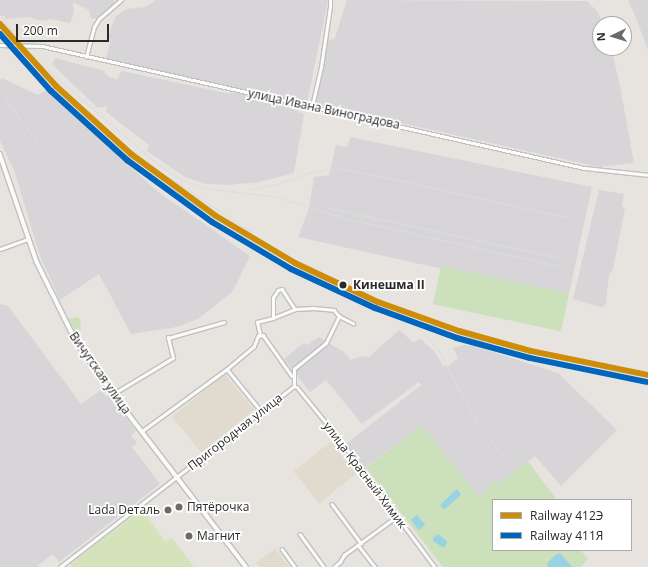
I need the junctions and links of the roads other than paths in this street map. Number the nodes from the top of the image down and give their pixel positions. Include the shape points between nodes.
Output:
1 (122, 0) edge
2 (330, 0) edge
3 (0, 45) edge
4 (86, 57) junction
5 (312, 106) junction
6 (0, 154) edge
7 (648, 175) edge
8 (28, 239) junction
9 (0, 249) edge
10 (296, 309) junction
11 (338, 316) junction
12 (273, 318) junction
13 (224, 322) dead end
14 (353, 323) dead end
15 (259, 335) junction
16 (226, 369) junction
17 (292, 376) dead end
18 (293, 387) junction
19 (113, 394) junction
20 (261, 411) junction
21 (142, 431) junction
22 (177, 477) junction
23 (332, 504) dead end
24 (396, 517) junction
25 (300, 534) dead end
26 (361, 543) junction
27 (358, 545) junction
28 (282, 549) dead end
29 (60, 567) edge
30 (246, 567) edge
31 (295, 567) edge
32 (324, 567) edge
33 (334, 567) edge
34 (375, 567) edge
35 (435, 567) edge

1 - 4 street via 97,23
2 - 5 street via 321,67
3 - 4 street, улица Ивана Виноградова via 42,46
4 - 5 street, улица Ивана Виноградова
5 - 7 street, улица Ивана Виноградова via 584,168
6 - 8 main road, Вичугская улица
8 - 9 street
8 - 19 main road, Вичугская улица via 72,335
10 - 11 street via 334,310
10 - 12 street
10 - 12 street via 282,289 278,290 273,298
11 - 14 street
11 - 18 street via 326,343 294,369
12 - 15 street via 257,322
13 - 19 street via 168,338 173,358
15 - 16 street via 254,346
15 - 17 street via 263,335
16 - 20 street
16 - 21 street
18 - 20 street, Пригородная улица
18 - 24 street, улица Красный Химик via 300,389
19 - 21 main road, Вичугская улица
20 - 22 street, Пригородная улица
21 - 22 main road, Вичугская улица
22 - 29 street, Пригородная улица
22 - 30 main road, Вичугская улица
23 - 26 street
24 - 26 street
24 - 35 street, улица Красный Химик
25 - 32 street
26 - 27 street
27 - 33 street via 344,555
27 - 34 street
28 - 31 street

